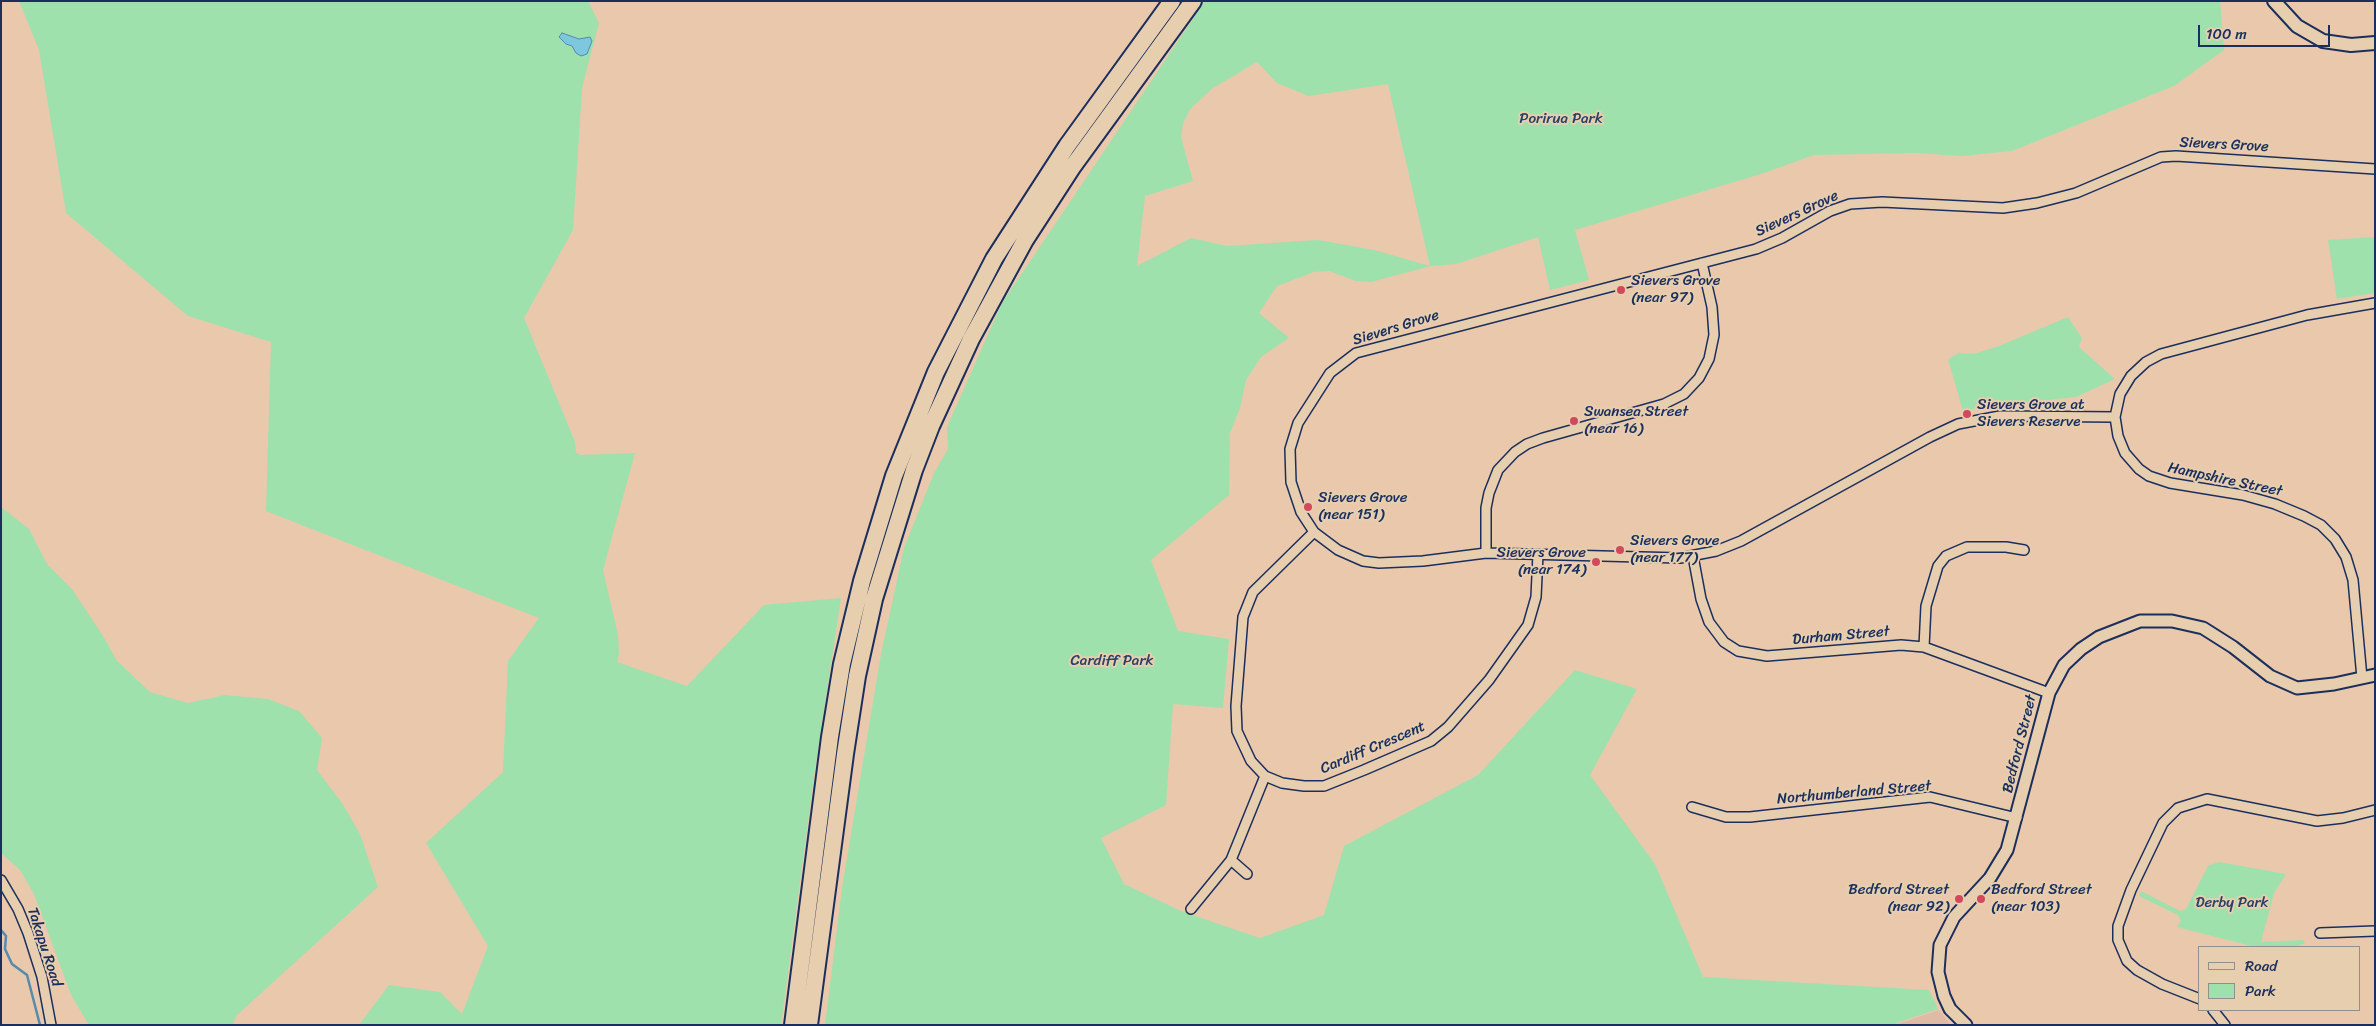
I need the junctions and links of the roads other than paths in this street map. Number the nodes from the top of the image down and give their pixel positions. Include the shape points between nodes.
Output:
1 (1172, 1) edge
2 (1193, 1) edge
3 (2274, 1) edge
4 (2375, 43) edge
5 (2375, 169) edge
6 (1702, 263) junction
7 (2375, 303) edge
8 (2115, 417) junction
9 (1314, 532) junction
10 (2024, 550) dead end
11 (1486, 553) junction
12 (1538, 554) junction
13 (1693, 556) junction
14 (1924, 647) junction
15 (2375, 675) edge
16 (2362, 678) junction
17 (2049, 692) junction
18 (1265, 776) junction
19 (1692, 807) dead end
20 (2375, 810) edge
21 (2017, 818) junction
22 (1231, 860) junction
23 (1247, 874) dead end
24 (1, 880) edge
25 (1191, 909) dead end
26 (2375, 931) edge
27 (2320, 934) dead end
28 (2198, 998) edge
29 (2214, 1011) edge
30 (51, 1025) edge
31 (793, 1025) edge
32 (809, 1025) edge
33 (1966, 1025) edge
34 (2225, 1025) edge

1 - 31 highway via 1067,146 1010,232 952,337 906,443 874,537 842,664
2 - 32 highway via 1025,240 971,339 914,470 879,581 857,676
3 - 4 main road via 2297,26 2323,41 2351,45
5 - 6 street, Sievers Grove via 2161,157 2076,193 2037,203 2003,208 1882,202 1850,204 1830,211 1769,244
6 - 9 street, Sievers Grove via 1373,347 1348,358 1330,372 1313,397 1298,423 1290,449 1291,482 1296,499
6 - 11 street via 1712,307 1714,336 1699,378 1684,394 1664,404 1543,438 1515,452 1498,470 1489,493
7 - 8 street, Hampshire Street via 2307,315 2151,359 2135,370 2125,383
8 - 13 street, Sievers Grove via 2000,416 1958,424 1741,541
8 - 16 street, Hampshire Street via 2125,453 2149,476 2275,504 2321,525 2335,539 2346,557 2353,580
9 - 11 street, Sievers Grove via 1348,555 1379,563
9 - 18 street via 1261,582 1253,592 1243,617 1236,681 1237,731 1251,762
10 - 14 street via 1967,548 1946,556 1938,566 1926,606
11 - 12 street, Sievers Grove
12 - 13 street, Sievers Grove
12 - 18 street, Cardiff Crescent via 1536,597 1528,626 1489,680 1448,727 1431,740 1404,753 1324,786 1282,783
13 - 14 street, Durham Street via 1708,622 1724,642 1738,651 1767,656 1901,645
14 - 17 street, Durham Street
15 - 16 street, Bedford Street
16 - 17 street, Bedford Street via 2296,688 2270,676 2203,628 2172,621 2140,621 2099,636 2081,648 2064,665
17 - 21 street, Bedford Street
18 - 22 street
19 - 21 street, Northumberland Street via 1726,817 1750,817 1930,797
20 - 28 street via 2317,821 2206,799 2178,808 2163,823 2131,890 2118,926 2118,940 2127,961 2137,970
21 - 33 street, Bedford Street via 2001,862 1954,917 1940,945 1938,972 1944,996 1950,1009
22 - 23 street
22 - 25 street
24 - 30 street, Takapu Road via 28,933 42,977
26 - 27 street
29 - 34 street

